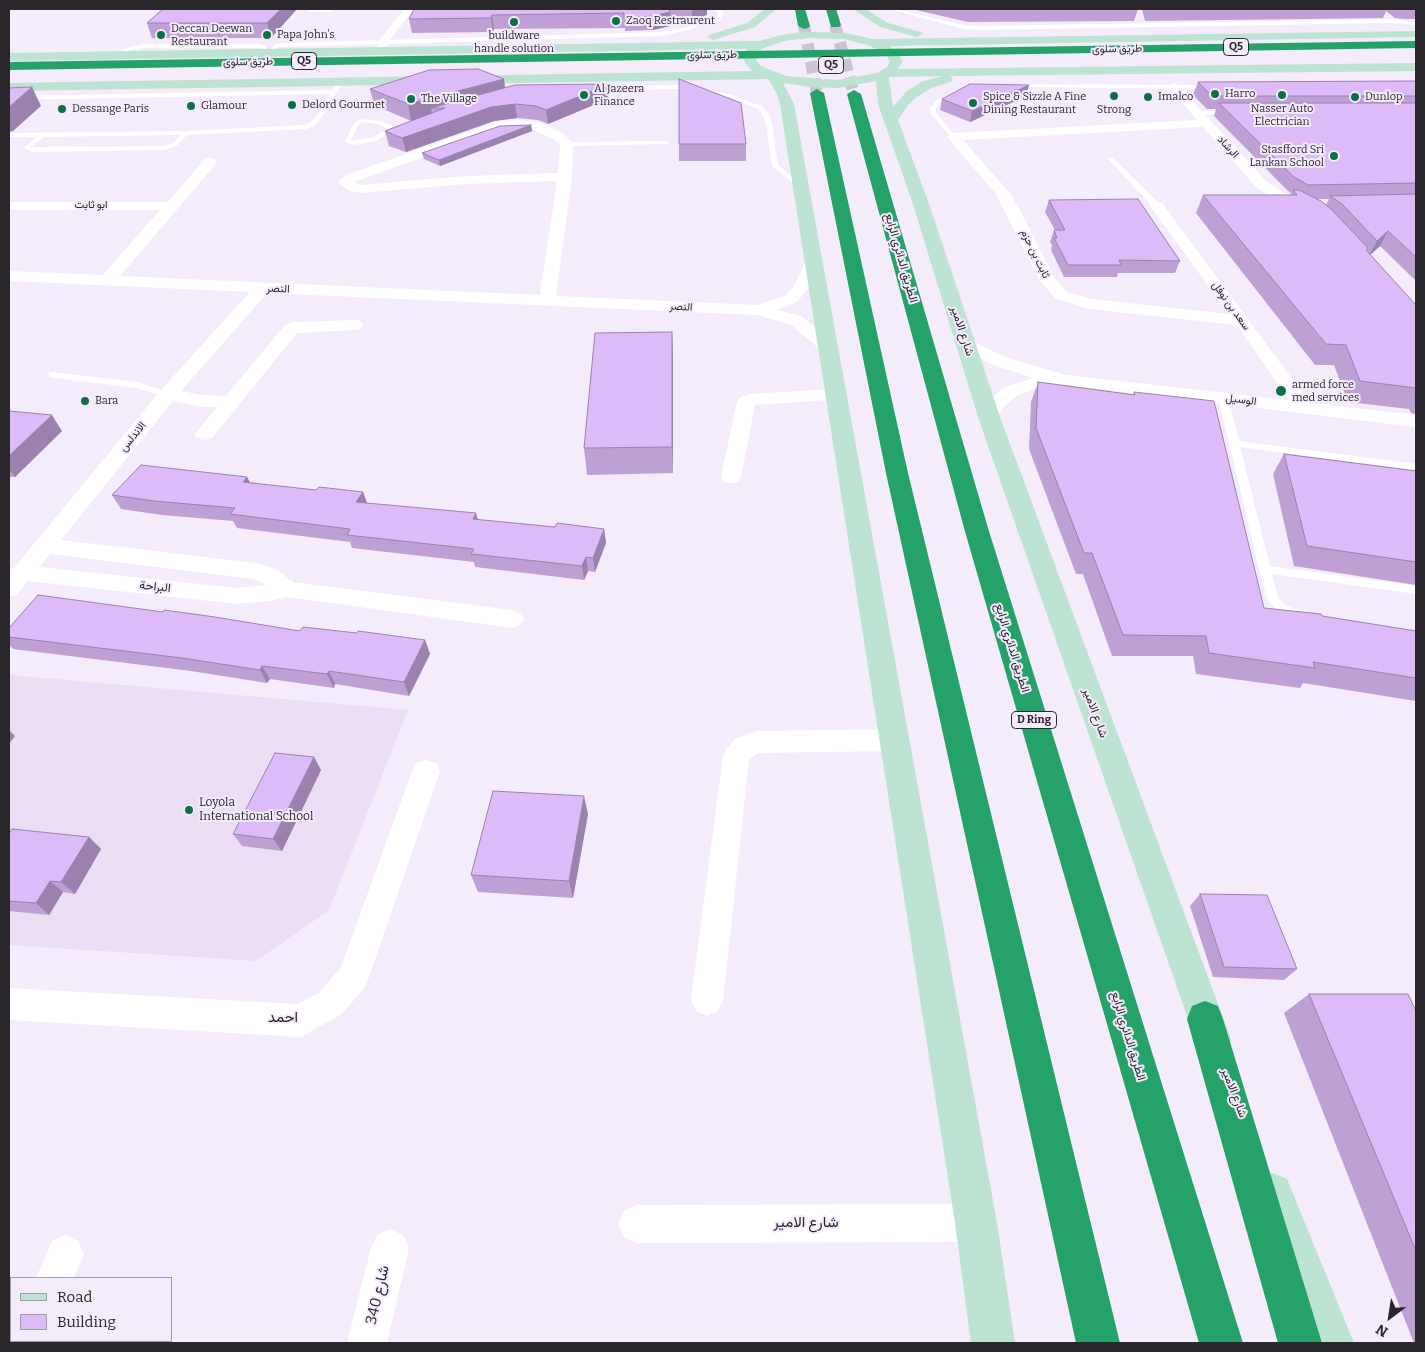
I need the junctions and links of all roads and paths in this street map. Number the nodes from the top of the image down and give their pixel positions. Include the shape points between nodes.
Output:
1 (311, 9) edge
2 (331, 9) edge
3 (409, 9) edge
4 (718, 9) edge
5 (771, 9) edge
6 (800, 9) edge
7 (831, 9) edge
8 (854, 9) edge
9 (858, 9) edge
10 (892, 9) edge
11 (1382, 13) dead end
12 (1394, 21) junction
13 (1416, 24) edge
14 (835, 25) tunnel mouth
15 (804, 26) tunnel mouth
16 (1416, 34) edge
17 (993, 41) junction
18 (1011, 41) junction
19 (766, 42) junction
20 (871, 42) junction
21 (1416, 44) edge
22 (382, 46) junction
23 (648, 47) junction
24 (1416, 57) edge
25 (9, 58) edge
26 (9, 66) edge
27 (598, 67) junction
28 (1416, 67) edge
29 (983, 72) junction
30 (1010, 72) junction
31 (884, 74) junction
32 (9, 76) edge
33 (663, 76) junction
34 (771, 76) junction
35 (158, 84) junction
36 (338, 86) junction
37 (1000, 86) edge
38 (9, 87) edge
39 (1174, 87) junction
40 (1223, 87) edge
41 (588, 88) edge
42 (9, 91) edge
43 (962, 92) edge
44 (818, 93) tunnel mouth
45 (854, 94) tunnel mouth
46 (9, 98) edge
47 (1237, 113) edge
48 (788, 114) junction
49 (1202, 118) junction
50 (891, 120) junction
51 (769, 123) junction
52 (401, 127) edge
53 (392, 130) junction
54 (185, 133) junction
55 (9, 135) edge
56 (42, 135) junction
57 (953, 137) junction
58 (666, 143) dead end
59 (567, 144) junction
60 (1111, 159) dead end
61 (210, 162) dead end
62 (565, 177) junction
63 (800, 185) junction
64 (9, 206) edge
65 (172, 206) junction
66 (1157, 206) joint
67 (1319, 210) edge
68 (813, 261) junction
69 (9, 276) edge
70 (108, 280) junction
71 (261, 289) junction
72 (547, 300) junction
73 (756, 310) junction
74 (1242, 321) junction
75 (354, 325) dead end
76 (966, 343) junction
77 (828, 347) junction
78 (52, 375) dead end
79 (1066, 380) junction
80 (168, 394) junction
81 (836, 395) junction
82 (1223, 398) junction
83 (231, 402) junction
84 (1303, 407) junction
85 (989, 416) junction
86 (1416, 421) edge
87 (204, 434) dead end
88 (1234, 443) junction
89 (1416, 467) edge
90 (731, 477) dead end
91 (45, 546) junction
92 (161, 559) junction
93 (1265, 569) junction
94 (16, 581) edge
95 (141, 586) junction
96 (287, 589) junction
97 (1416, 590) edge
98 (1312, 616) edge
99 (512, 619) dead end
100 (893, 740) junction
101 (426, 771) dead end
102 (707, 1000) dead end
103 (9, 1004) edge
104 (1206, 1019) junction
105 (976, 1222) junction
106 (637, 1224) dead end
107 (390, 1248) dead end
108 (367, 1343) edge
109 (993, 1343) edge
110 (1098, 1343) edge
111 (1220, 1343) edge
112 (1300, 1343) edge
113 (1332, 1343) edge

1 - 2 street
3 - 22 street
4 - 22 lane via 721,12 719,18 661,34
5 - 19 main road via 773,27
5 - 23 main road via 756,22 730,33
6 - 15 highway
7 - 14 highway
8 - 20 main road via 859,26
9 - 18 main road via 878,22 902,31
10 - 12 lane via 977,28
11 - 12 lane
12 - 13 lane
16 - 18 main road, طريق سلوى
17 - 18 main road, طريق سلوى
17 - 20 main road, طريق سلوى
17 - 30 main road via 970,48 968,56 987,67
19 - 20 main road, طريق سلوى via 819,35
19 - 23 main road, طريق سلوى
19 - 34 main road via 752,50 750,63
20 - 31 main road via 894,56 893,68
21 - 27 highway, طريق سلوى / Q5 via 1056,50
22 - 23 main road, طريق سلوى
22 - 25 main road, طريق سلوى
23 - 33 main road via 671,51 689,61 690,65 683,71
24 - 27 highway, طريق سلوى / Q5
26 - 27 highway, طريق سلوى / Q5
27 - 32 highway, طريق سلوى / Q5
27 - 33 main road, طريق سلوى
27 - 36 main road, طريق سلوى via 530,82
27 - 48 main road via 613,80 691,80 724,84 757,93
28 - 30 main road, طريق سلوى
29 - 30 main road, طريق سلوى
29 - 31 main road, طريق سلوى
29 - 50 main road via 921,87 907,98
31 - 34 main road, طريق سلوى via 862,81 830,84 796,82
31 - 50 main road, شارع الامير via 882,90
33 - 34 main road, طريق سلوى
34 - 48 main road via 784,94
35 - 36 main road, طريق سلوى
35 - 38 main road, طريق سلوى
35 - 42 lane, طريق سلوى via 116,89
36 - 46 lane
36 - 54 lane via 318,120 306,127
37 - 39 lane
39 - 40 lane
39 - 49 street, الرشاد
41 - 51 lane via 699,89 760,108
43 - 57 lane, ثابت بن حزم via 944,99 933,108 933,113
44 - 110 highway via 896,472
45 - 111 highway, الطريق الدائري الرابع / D Ring via 976,528
47 - 49 lane
48 - 51 main road
48 - 63 main road
49 - 57 street
49 - 67 street, الرشاد via 1262,185 1276,195
50 - 76 main road, شارع الامير
51 - 63 lane via 775,166
52 - 53 lane
53 - 53 lane via 379,122 362,120 357,122 346,139 350,143 360,143
54 - 56 lane
54 - 56 lane via 176,144 165,148 27,148
55 - 56 lane
57 - 74 street, ثابت بن حزم via 1002,192 1048,282 1061,295 1088,304
58 - 59 lane
59 - 62 street
59 - 62 street via 534,125 498,126 345,182 361,189 466,180
60 - 66 lane
61 - 65 street
62 - 72 street
63 - 68 main road
64 - 65 street, ابو ثابت
65 - 70 street
66 - 74 street, سعد بن نوفل
68 - 73 street, النصر via 801,288 791,299
68 - 77 main road
69 - 70 street, النصر
70 - 71 street, النصر
71 - 72 street, النصر
71 - 80 street, الاندلس
72 - 73 street, النصر
73 - 77 street, النصر via 796,320
74 - 84 street, سعد بن نوفل
75 - 83 street via 298,326 291,329
76 - 79 street, الوسيل via 1013,366
76 - 85 main road, شارع الامير
77 - 81 main road
78 - 80 lane via 137,385
79 - 82 street, الوسيل
79 - 85 street, الوسيل via 1034,383 1009,392 993,407
80 - 83 street via 203,401
80 - 91 street, الاندلس
81 - 90 street via 746,402
81 - 100 main road
82 - 84 street, الوسيل
82 - 88 lane
83 - 87 street
84 - 86 street, الوسيل
85 - 104 main road, شارع الامير
88 - 89 lane
88 - 93 lane
91 - 92 street, البراحة
91 - 94 street, الاندلس
92 - 95 street
92 - 96 street, البراحة via 256,571 268,575
93 - 97 lane
93 - 98 lane via 1273,599 1280,607
94 - 95 street, البراحة
95 - 96 street, البراحة via 237,596
96 - 99 street, البراحة
100 - 102 street via 756,742 744,747 736,756
100 - 105 main road
101 - 103 street, احمد via 353,977 331,1003 301,1020
104 - 112 highway
104 - 113 main road, شارع الامير
105 - 106 street, شارع الامير
105 - 109 main road
107 - 108 street, شارع 340

